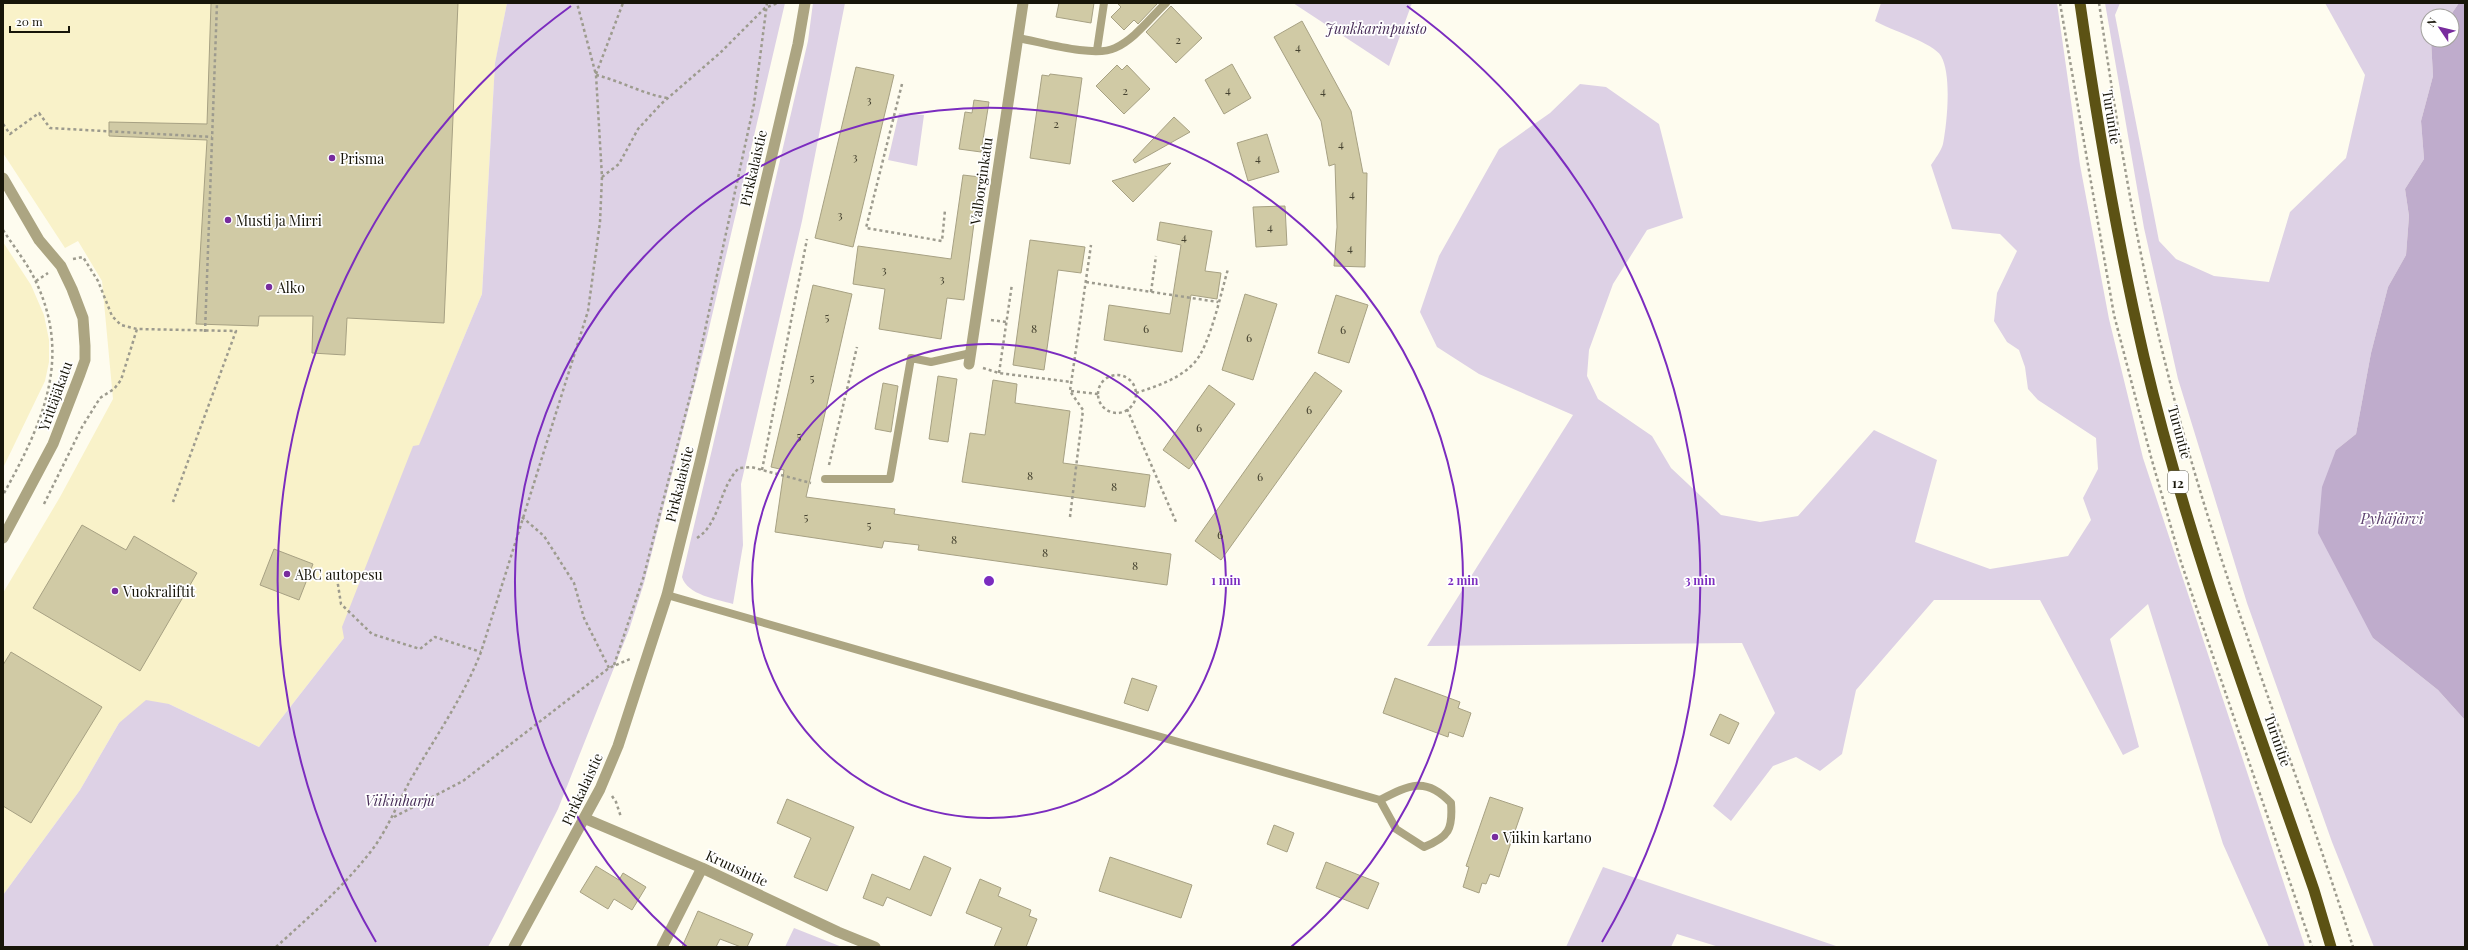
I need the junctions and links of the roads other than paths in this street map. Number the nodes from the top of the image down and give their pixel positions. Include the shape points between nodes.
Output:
1 (805, 3) edge
2 (1023, 3) edge
3 (1104, 3) edge
4 (1166, 3) edge
5 (2080, 3) edge
6 (1018, 38) junction
7 (1097, 50) junction
8 (3, 178) edge
9 (970, 358) joint
10 (825, 480) road end
11 (3, 538) edge
12 (666, 595) junction
13 (1380, 800) junction
14 (586, 818) junction
15 (702, 868) junction
16 (514, 947) edge
17 (662, 947) edge
18 (875, 947) edge
19 (2331, 947) edge

1 - 12 street, Pirkkalaistie via 798,44
2 - 6 street, Valborginkatu
3 - 7 lane
4 - 7 lane via 1130,39 1114,49
5 - 19 highway, Turuntie / 12 via 2108,183 2144,358 2187,515
6 - 7 lane
6 - 9 street, Valborginkatu
8 - 11 street, Yrittäjäkatu via 39,240 60,266 83,318 84,360 53,444
9 - 10 lane via 931,362 911,358 890,479
12 - 13 lane
12 - 14 street, Pirkkalaistie via 618,746
13 - 13 lane via 1396,829 1424,847 1437,842 1448,832 1452,820 1451,803 1442,793 1426,785 1413,785
14 - 15 street, Kruusintie
14 - 16 street, Pirkkalaistie
15 - 17 street
15 - 18 street, Kruusintie

